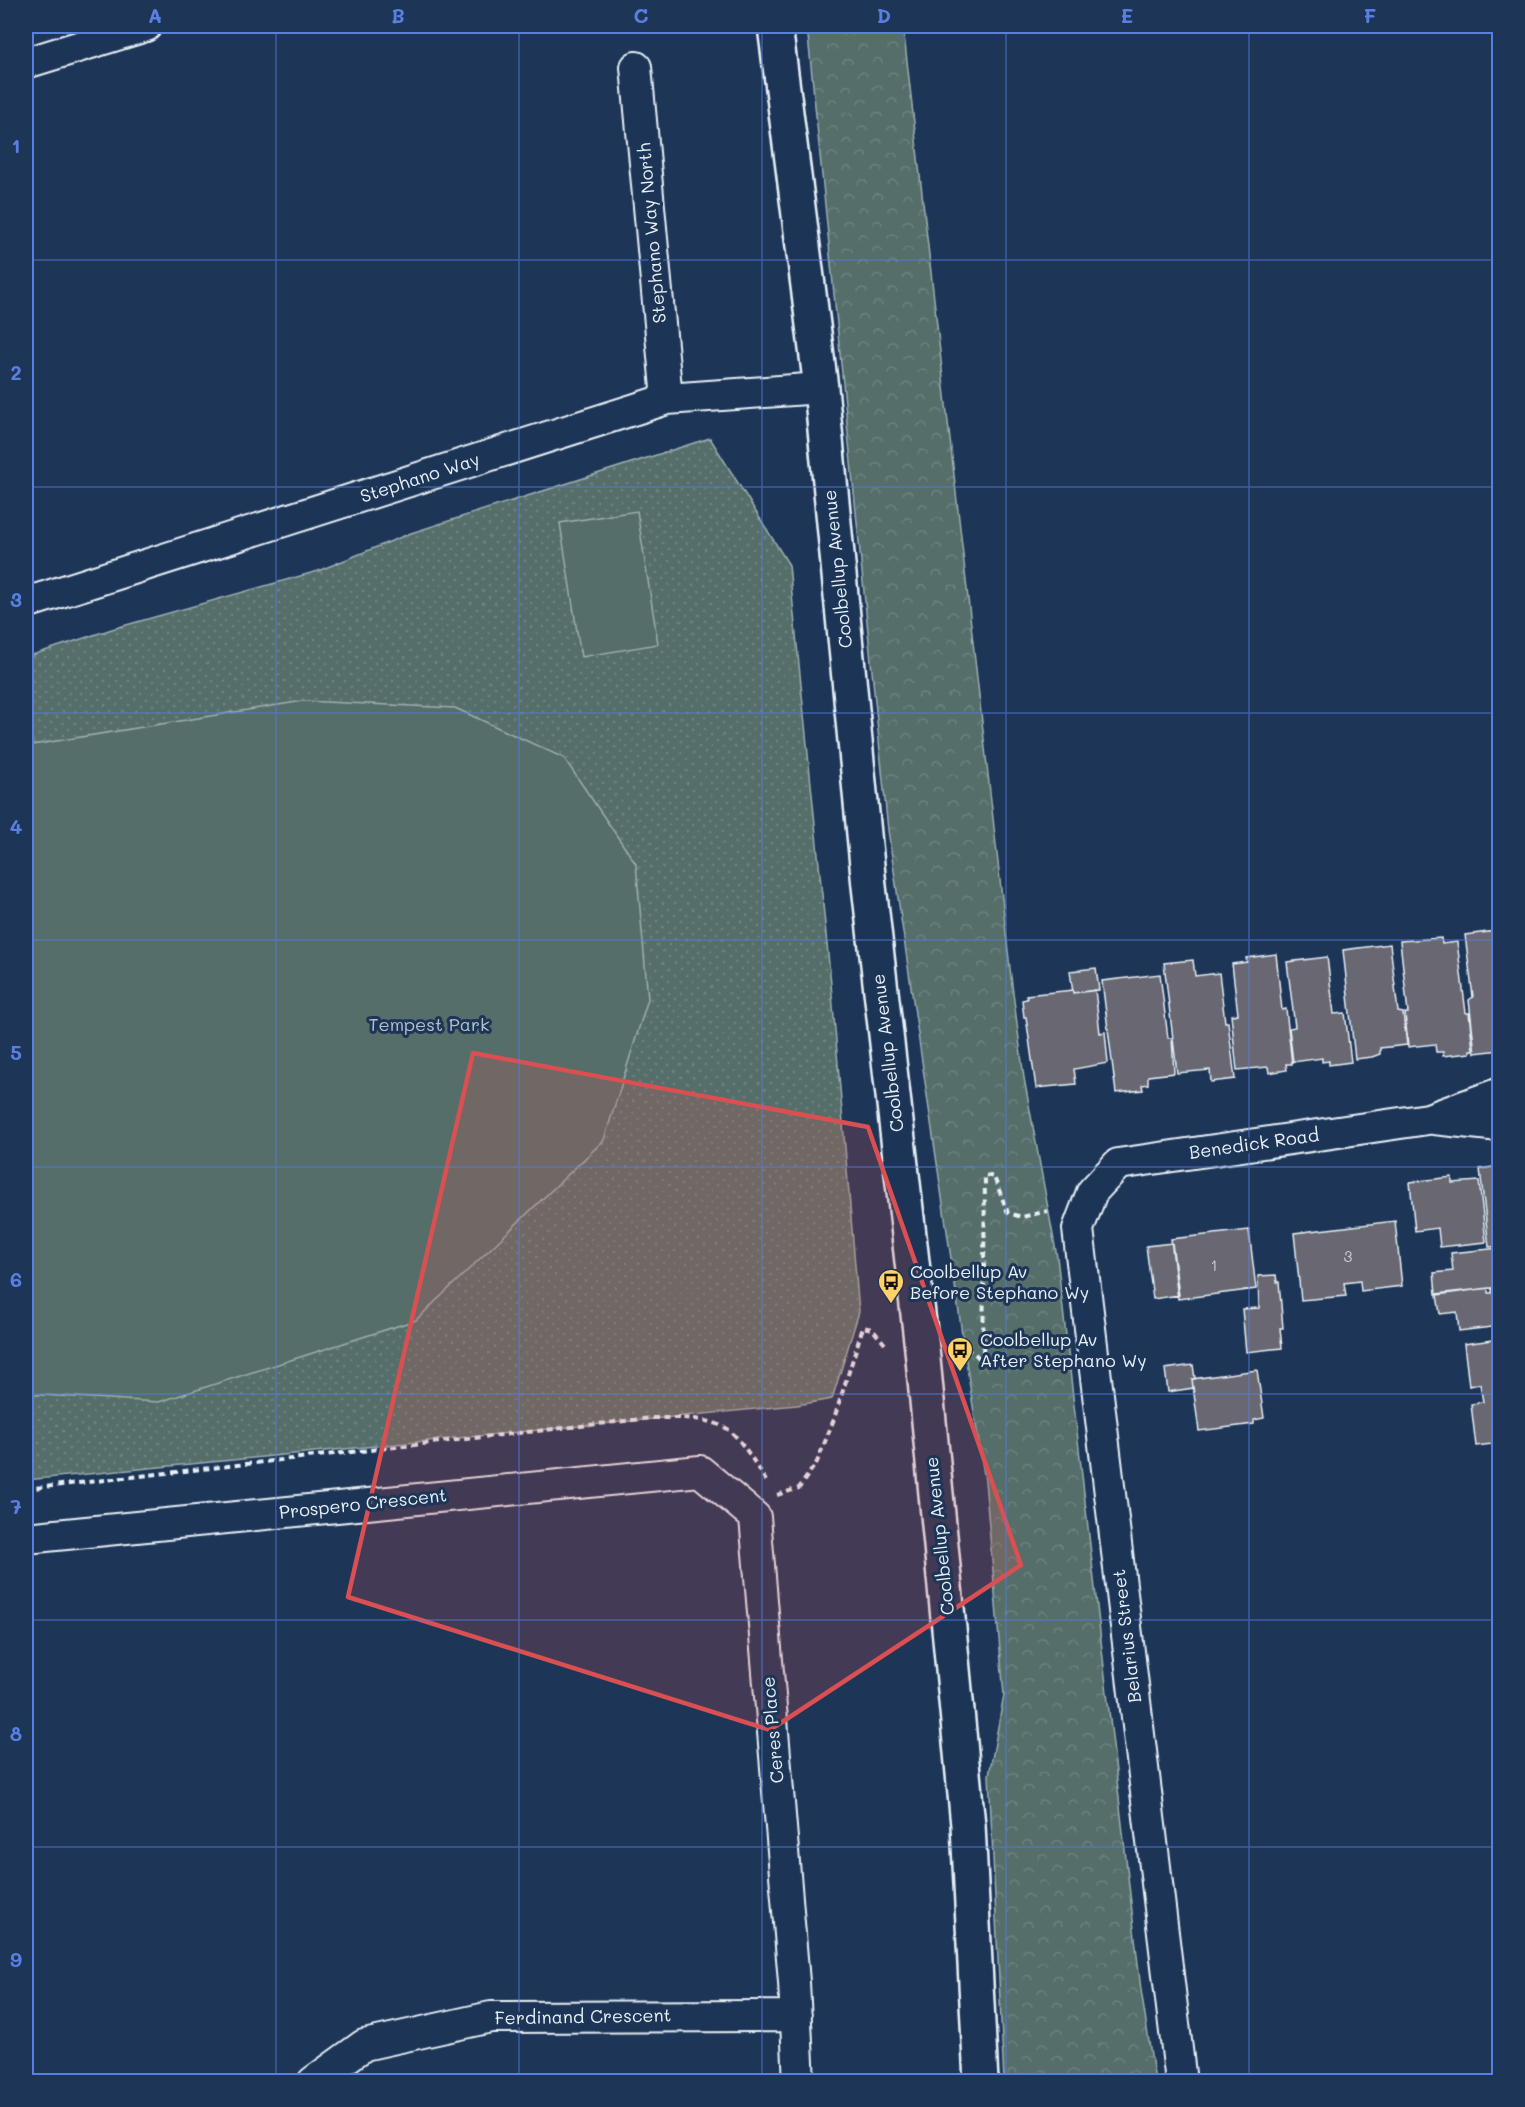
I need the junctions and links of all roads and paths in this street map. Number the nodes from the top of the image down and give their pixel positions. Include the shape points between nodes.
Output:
1 (146, 26) edge
2 (775, 26) edge
3 (26, 63) edge
4 (636, 67) dead end
5 (821, 388) junction
6 (667, 399) junction
7 (26, 603) edge
8 (1500, 1093) edge
9 (1428, 1119) junction
10 (1500, 1126) edge
11 (1092, 1192) joint
12 (1051, 1210) dead end
13 (886, 1345) dead end
14 (955, 1345) dead end
15 (700, 1471) joint
16 (768, 1485) dead end
17 (26, 1489) edge
18 (774, 1496) dead end
19 (26, 1538) edge
20 (796, 2016) junction
21 (313, 2082) edge
22 (799, 2082) edge
23 (981, 2082) edge
24 (1181, 2082) edge

1 - 3 street
2 - 5 street, Coolbellup Avenue
4 - 6 street, Stephano Way North
5 - 6 street, Stephano Way
5 - 23 street, Coolbellup Avenue via 869,885 954,1672 968,1825
6 - 7 street, Stephano Way
8 - 9 street
9 - 10 street
9 - 11 street, Benedick Road via 1118,1164
11 - 24 street, Belarius Street via 1078,1229
12 - 14 path via 1022,1217 1008,1213 993,1177 985,1175 984,1362
13 - 18 path via 872,1329 863,1327 817,1462 799,1488
15 - 19 street, Prospero Crescent
15 - 20 street, Ceres Place via 756,1516
16 - 17 path via 729,1429 702,1419 651,1418
20 - 21 street, Ferdinand Crescent via 491,2017 364,2045
20 - 22 street, Ceres Place

